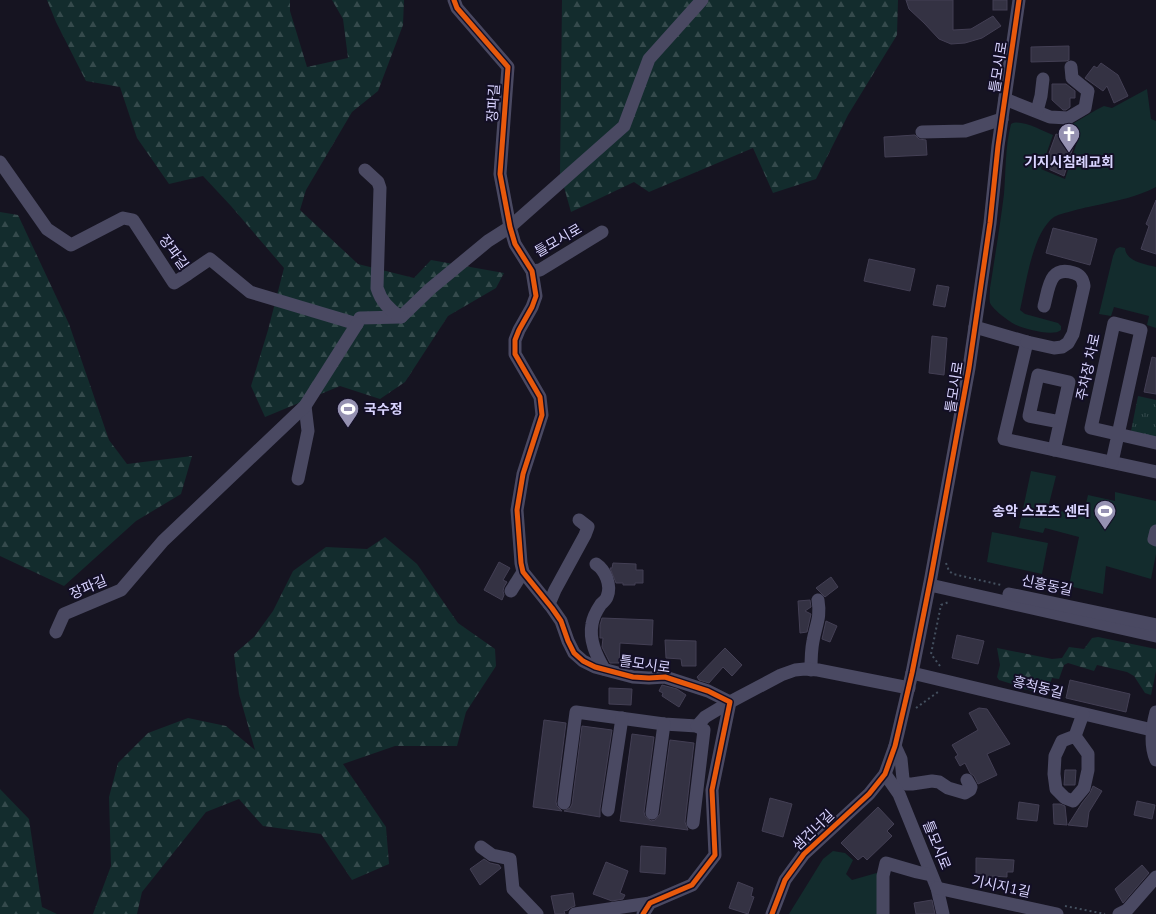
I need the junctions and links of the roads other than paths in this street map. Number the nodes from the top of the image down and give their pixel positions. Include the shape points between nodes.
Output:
1 (454, 0) edge
2 (702, 0) edge
3 (1019, 0) edge
4 (1071, 67) dead end
5 (1044, 79) dead end
6 (1005, 99) junction
7 (1037, 111) junction
8 (1002, 119) junction
9 (922, 132) dead end
10 (0, 162) edge
11 (365, 170) dead end
12 (510, 227) junction
13 (602, 232) dead end
14 (532, 271) junction
15 (1044, 306) dead end
16 (401, 317) junction
17 (357, 324) junction
18 (975, 327) junction
19 (1027, 342) junction
20 (305, 406) junction
21 (1060, 422) dead end
22 (1118, 434) junction
23 (1156, 443) edge
24 (1054, 450) junction
25 (1112, 462) junction
26 (1156, 472) edge
27 (298, 479) dead end
28 (579, 520) dead end
29 (1156, 531) edge
30 (1156, 540) edge
31 (596, 564) dead end
32 (524, 572) junction
33 (931, 581) junction
34 (511, 591) dead end
35 (818, 600) dead end
36 (549, 604) junction
37 (1156, 625) edge
38 (56, 632) dead end
39 (1156, 636) edge
40 (604, 669) junction
41 (811, 670) junction
42 (912, 673) junction
43 (909, 688) junction
44 (730, 702) junction
45 (1156, 712) edge
46 (1083, 714) junction
47 (622, 718) junction
48 (664, 724) junction
49 (697, 726) junction
50 (1154, 731) edge
51 (1076, 736) dead end
52 (895, 746) junction
53 (1156, 760) edge
54 (885, 774) junction
55 (967, 780) dead end
56 (564, 803) dead end
57 (608, 810) dead end
58 (652, 813) dead end
59 (692, 823) dead end
60 (481, 847) dead end
61 (931, 875) junction
62 (1156, 877) edge
63 (937, 888) junction
64 (646, 908) edge
65 (1061, 910) edge
66 (537, 914) edge
67 (575, 914) edge
68 (772, 914) edge
69 (883, 914) edge
70 (943, 914) edge
71 (1119, 914) edge

1 - 12 street, 장파길 via 457,8 508,67 500,174
2 - 12 street via 649,60 624,126
3 - 6 street, 틀모시로
4 - 7 street via 1072,78 1088,91 1086,108 1068,118 1050,116
5 - 7 street
6 - 7 street
6 - 8 street, 틀모시로
8 - 9 street via 965,131
8 - 18 street, 틀모시로
10 - 17 street, 장파길 via 47,229 71,245 123,218 133,220 174,283 210,259 250,292
11 - 16 street via 378,182 380,188 377,288 391,312
12 - 14 street, 장파길 via 515,244
12 - 16 street via 488,241 430,288
13 - 14 street, 틀모시로 via 540,270
14 - 32 street, 틀모시로 via 536,296 515,340 516,354 540,397 542,415 523,474 517,510
15 - 19 street via 1054,275 1061,271 1069,272 1078,274 1083,279 1084,286 1073,334 1068,343 1054,348
16 - 17 street via 360,318
17 - 20 street, 장파길
18 - 19 street
18 - 33 street, 틀모시로 via 961,420
19 - 24 street via 1004,439
20 - 27 street via 308,430
20 - 38 street, 장파길 via 163,541 121,590 64,614
21 - 24 street
22 - 22 street, 주차장 차로 via 1141,330 1114,323 1090,428
22 - 23 street, 주차장 차로
22 - 25 street, 주차장 차로
24 - 25 street
25 - 26 street
28 - 36 street via 588,527
29 - 30 street
31 - 40 street via 602,569 608,590 607,597 594,615 591,637
32 - 34 street
32 - 36 street, 틀모시로
33 - 37 street, 신흥동길
33 - 39 street
33 - 42 street, 틀모시로
35 - 41 street via 820,612 811,654
36 - 40 street, 틀모시로 via 561,621 574,652 583,661
40 - 44 street, 틀모시로 via 633,677 665,677 708,691
41 - 43 street
41 - 44 street via 795,670 781,675
42 - 43 street, 틀모시로
42 - 46 street, 흥척동길
43 - 52 street, 틀모시로
44 - 49 street via 705,717
44 - 64 street via 712,790 715,855 692,886
45 - 50 street
46 - 50 street, 흥척동길
46 - 51 street
47 - 48 street
47 - 56 street via 576,712
47 - 57 street
48 - 49 street
48 - 58 street
49 - 59 street via 704,730
50 - 53 street via 1153,753
52 - 54 street, 틀모시로
52 - 55 street via 901,759 903,780 906,784 939,782 948,788 965,793 971,787
54 - 61 street, 틀모시로 via 899,794
54 - 68 street, 샘건너길 via 869,794 804,854 785,880
60 - 66 street via 492,855 510,859 513,889
61 - 63 street, 틀모시로
61 - 69 street via 886,863 883,876
62 - 71 street via 1127,910
63 - 65 street, 기시지1길
63 - 70 street, 틀모시로
64 - 67 street

